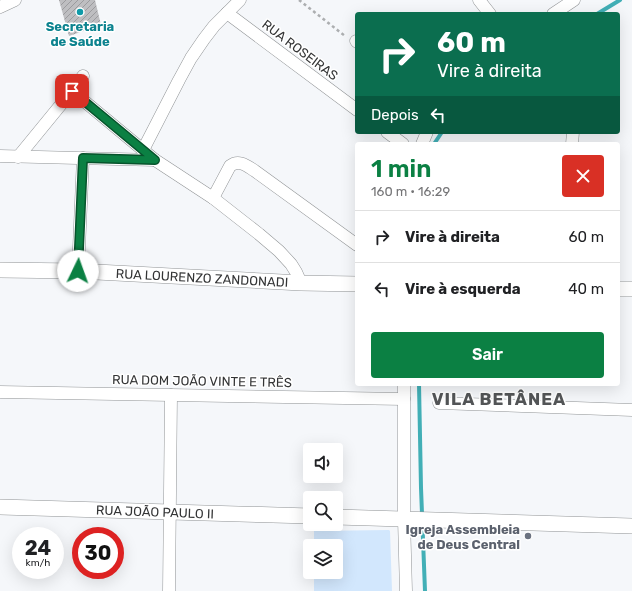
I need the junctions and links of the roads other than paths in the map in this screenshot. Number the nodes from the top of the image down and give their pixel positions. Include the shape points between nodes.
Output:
1 (15, 0) edge
2 (240, 0) edge
3 (478, 0) edge
4 (574, 0) edge
5 (0, 7) edge
6 (488, 12) edge
7 (556, 12) edge
8 (227, 13) junction
9 (83, 76) dead end
10 (72, 91) junction
11 (355, 109) edge
12 (390, 134) edge
13 (400, 142) edge
14 (143, 150) junction
15 (0, 156) edge
16 (18, 157) junction
17 (83, 158) junction
18 (155, 160) junction
19 (213, 198) junction
20 (355, 244) edge
21 (0, 270) edge
22 (78, 271) junction
23 (301, 283) junction
24 (355, 284) edge
25 (620, 289) edge
26 (632, 289) edge
27 (404, 386) edge
28 (0, 392) edge
29 (171, 395) junction
30 (404, 399) junction
31 (439, 403) dead end
32 (632, 410) edge
33 (0, 507) edge
34 (170, 512) junction
35 (303, 516) edge
36 (343, 517) edge
37 (410, 520) junction
38 (632, 526) edge
39 (170, 591) edge
40 (406, 591) edge

1 - 5 street
2 - 8 street
3 - 6 street
4 - 7 street
8 - 11 street, RUA ROSEIRAS
8 - 14 street via 214,26 192,58
9 - 10 street
10 - 14 street
10 - 16 street
12 - 13 street
14 - 18 street
15 - 16 street
16 - 17 street
17 - 18 street
17 - 22 street
18 - 19 street
19 - 20 street via 230,166 238,162 255,171
19 - 23 street via 278,251 291,264
21 - 22 street, RUA LOURENZO ZANDONADI
22 - 23 street, RUA LOURENZO ZANDONADI
23 - 24 street, RUA LOURENZO ZANDONADI
25 - 26 street
27 - 30 street
28 - 29 street, RUA DOM JOÃO VINTE E TRÊS
29 - 30 street, RUA DOM JOÃO VINTE E TRÊS
29 - 34 street
30 - 37 street
31 - 32 street
33 - 34 street, RUA JOÃO PAULO II
34 - 35 street, RUA JOÃO PAULO II
34 - 39 street
36 - 37 street
37 - 38 street
37 - 40 street

